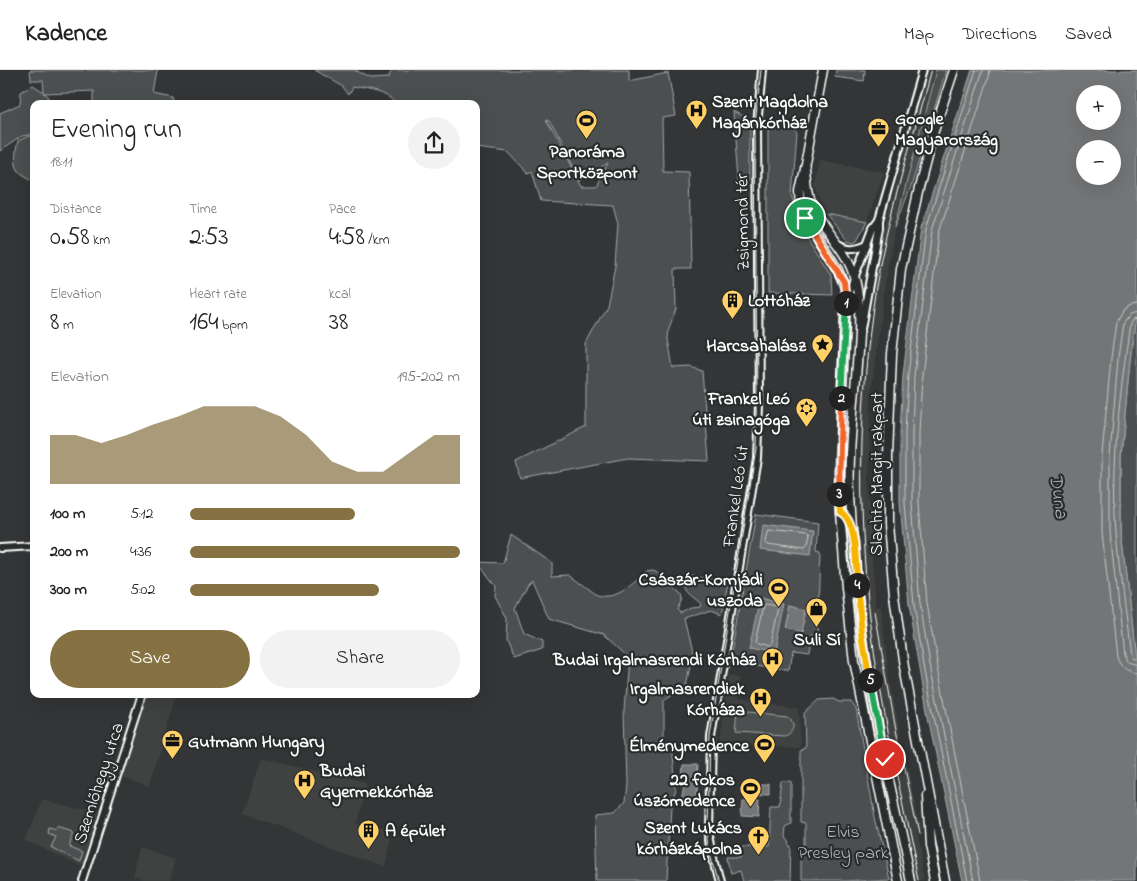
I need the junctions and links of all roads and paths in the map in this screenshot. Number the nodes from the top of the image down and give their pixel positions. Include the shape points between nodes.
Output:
1 (762, 70) edge
2 (823, 70) edge
3 (922, 70) edge
4 (954, 70) edge
5 (806, 164) junction
6 (879, 220) junction
7 (838, 244) junction
8 (867, 244) junction
9 (855, 276) junction
10 (847, 298) junction
11 (758, 330) joint
12 (859, 337) junction
13 (840, 512) junction
14 (854, 540) junction
15 (30, 546) edge
16 (0, 548) edge
17 (141, 698) edge
18 (924, 771) junction
19 (937, 836) junction
20 (931, 860) junction
21 (82, 881) edge
22 (719, 881) edge
23 (898, 881) edge
24 (911, 881) edge
25 (935, 881) edge
26 (945, 881) edge

1 - 11 street, Zsigmond tér via 757,114
2 - 5 main road
3 - 6 street
4 - 18 main road, Slachta Margit rakpart via 933,134 907,236 896,307 890,393 890,559 904,667
5 - 7 main road via 811,203
5 - 10 main road via 800,192 802,210 838,270
6 - 8 street
6 - 12 street
7 - 8 street via 853,249
7 - 9 main road
8 - 9 street
9 - 10 street
9 - 12 main road
10 - 13 main road via 839,443
11 - 22 street, Frankel Leó út via 757,458 711,737 710,830
12 - 14 main road via 850,464
13 - 14 main road via 848,518
13 - 23 main road via 854,661
14 - 24 main road via 870,686
15 - 16 street
17 - 21 street, Szemlőhegy utca
18 - 19 main road, Slachta Margit rakpart
18 - 20 main road
19 - 20 main road
19 - 26 main road, Slachta Margit rakpart
20 - 25 main road

